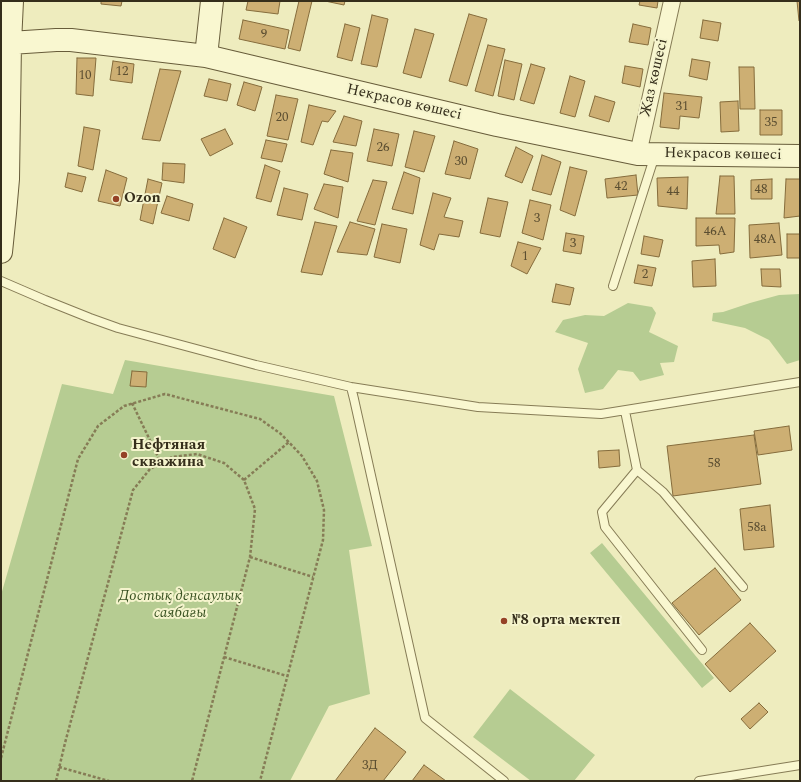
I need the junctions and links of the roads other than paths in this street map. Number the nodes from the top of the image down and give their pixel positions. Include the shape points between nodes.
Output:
1 (12, 1) edge
2 (212, 1) edge
3 (672, 1) edge
4 (10, 43) junction
5 (206, 56) junction
6 (646, 154) junction
7 (800, 156) edge
8 (1, 251) edge
9 (1, 281) edge
10 (613, 286) dead end
11 (800, 382) edge
12 (351, 387) junction
13 (625, 410) junction
14 (637, 470) junction
15 (743, 587) dead end
16 (702, 650) dead end
17 (800, 765) edge
18 (504, 781) edge
19 (698, 781) edge

1 - 4 main road
2 - 5 main road
3 - 6 street, Жаз көшесі
4 - 5 main road, Некрасов көшесі via 71,40
4 - 8 main road via 8,179
5 - 6 main road, Некрасов көшесі via 497,125
6 - 7 main road, Некрасов көшесі
6 - 10 lane
9 - 12 lane via 118,328
11 - 13 lane
12 - 13 lane via 478,407 601,414
12 - 18 lane via 425,718
13 - 14 lane
14 - 15 lane via 663,492
14 - 16 lane via 602,512 605,527
17 - 19 lane

